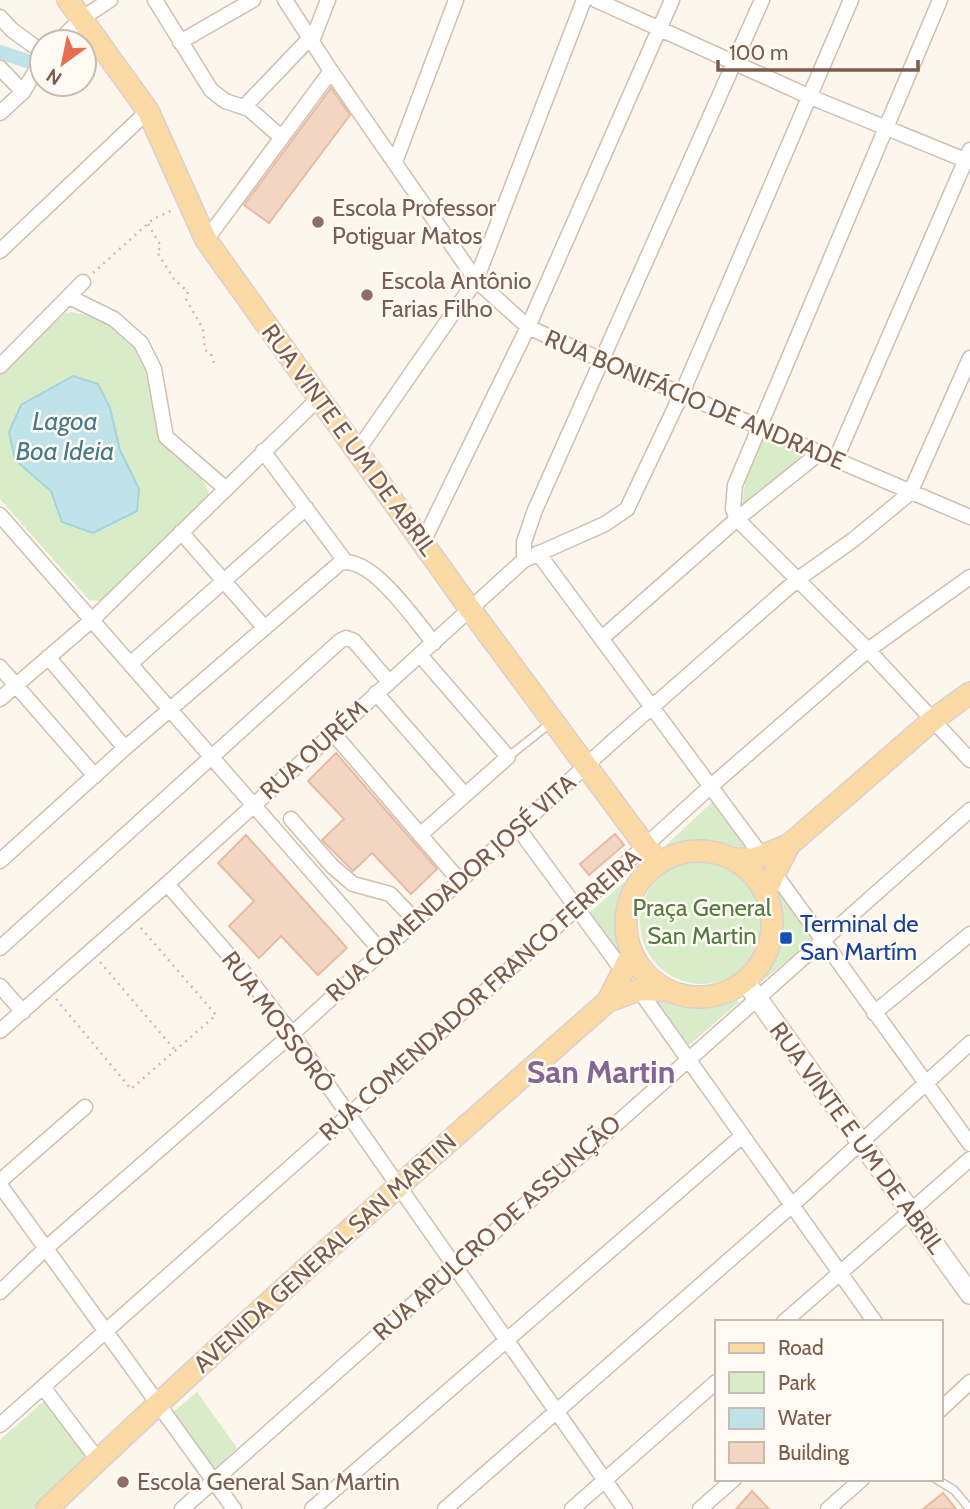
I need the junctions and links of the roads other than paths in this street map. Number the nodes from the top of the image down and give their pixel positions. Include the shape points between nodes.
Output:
1 (68, 0) edge
2 (110, 0) edge
3 (155, 0) edge
4 (253, 0) edge
5 (285, 0) edge
6 (328, 0) edge
7 (456, 0) edge
8 (584, 0) edge
9 (596, 0) edge
10 (672, 0) edge
11 (762, 0) edge
12 (850, 0) edge
13 (940, 0) edge
14 (0, 17) edge
15 (81, 19) junction
16 (72, 28) edge
17 (660, 29) junction
18 (311, 40) junction
19 (28, 42) edge
20 (180, 42) junction
21 (735, 64) junction
22 (0, 68) edge
23 (331, 71) junction
24 (28, 84) edge
25 (23, 92) junction
26 (808, 96) junction
27 (244, 107) junction
28 (148, 111) junction
29 (0, 113) edge
30 (886, 129) junction
31 (281, 137) junction
32 (969, 158) edge
33 (395, 162) junction
34 (206, 240) junction
35 (0, 251) edge
36 (477, 280) junction
37 (83, 282) road end
38 (69, 297) junction
39 (528, 327) junction
40 (970, 358) edge
41 (603, 360) junction
42 (0, 366) edge
43 (682, 393) junction
44 (318, 399) junction
45 (759, 426) junction
46 (358, 450) junction
47 (263, 451) junction
48 (818, 454) junction
49 (835, 461) junction
50 (225, 488) junction
51 (910, 492) junction
52 (306, 508) junction
53 (0, 515) edge
54 (970, 517) edge
55 (737, 519) junction
56 (181, 532) junction
57 (423, 542) junction
58 (538, 553) junction
59 (524, 560) junction
60 (345, 561) junction
61 (970, 577) edge
62 (799, 579) junction
63 (224, 580) junction
64 (470, 609) junction
65 (92, 620) junction
66 (264, 627) junction
67 (602, 638) junction
68 (434, 643) junction
69 (868, 650) junction
70 (420, 655) junction
71 (48, 657) junction
72 (130, 664) junction
73 (0, 667) edge
74 (389, 682) junction
75 (16, 684) junction
76 (376, 693) junction
77 (970, 693) edge
78 (0, 699) edge
79 (652, 707) junction
80 (170, 710) junction
81 (933, 720) junction
82 (553, 722) junction
83 (333, 733) junction
84 (125, 748) junction
85 (211, 757) junction
86 (508, 757) junction
87 (970, 760) edge
88 (586, 766) junction
89 (95, 776) junction
90 (711, 786) junction
91 (465, 795) junction
92 (252, 806) junction
93 (970, 810) edge
94 (291, 819) dead end
95 (518, 828) junction
96 (420, 835) junction
97 (644, 846) junction
98 (732, 859) junction
99 (0, 861) edge
100 (658, 863) junction
101 (768, 863) junction
102 (459, 880) junction
103 (167, 884) junction
104 (765, 892) junction
105 (577, 909) junction
106 (415, 920) junction
107 (970, 934) edge
108 (821, 939) junction
109 (0, 948) edge
110 (381, 951) junction
111 (627, 962) junction
112 (0, 986) edge
113 (751, 989) junction
114 (639, 990) junction
115 (668, 990) junction
116 (608, 1001) junction
117 (23, 1012) junction
118 (874, 1013) junction
119 (0, 1031) edge
120 (292, 1034) junction
121 (970, 1043) edge
122 (688, 1059) junction
123 (925, 1084) junction
124 (85, 1107) dead end
125 (348, 1116) junction
126 (741, 1137) junction
127 (970, 1144) edge
128 (860, 1145) junction
129 (970, 1159) edge
130 (0, 1183) edge
131 (398, 1186) junction
132 (791, 1206) junction
133 (908, 1210) junction
134 (45, 1249) junction
135 (455, 1264) junction
136 (838, 1273) junction
137 (0, 1292) edge
138 (970, 1294) edge
139 (786, 1320) edge
140 (873, 1320) edge
141 (106, 1331) junction
142 (508, 1338) junction
143 (715, 1383) edge
144 (43, 1387) junction
145 (965, 1387) edge
146 (158, 1403) junction
147 (970, 1405) edge
148 (942, 1408) edge
149 (558, 1411) junction
150 (0, 1425) edge
151 (98, 1460) junction
152 (214, 1480) junction
153 (605, 1481) junction
154 (732, 1481) edge
155 (860, 1481) edge
156 (939, 1481) edge
157 (47, 1509) edge
158 (182, 1509) edge
159 (234, 1509) edge
160 (312, 1509) edge
161 (445, 1509) edge
162 (572, 1509) edge
163 (625, 1509) edge
164 (700, 1509) edge
165 (828, 1509) edge
166 (970, 1509) edge

1 - 15 main road, RUA VINTE E UM DE ABRIL
2 - 15 street
3 - 20 street
4 - 20 street
5 - 18 street, RUA BONIFÁCIO DE ANDRADE
6 - 18 street
7 - 33 street
8 - 36 street
9 - 17 street
10 - 17 street
11 - 21 street
12 - 26 street, RUA OURÉM
13 - 30 street
14 - 19 street
15 - 16 street
15 - 28 main road, RUA VINTE E UM DE ABRIL
17 - 21 street
17 - 39 street
18 - 23 street, RUA BONIFÁCIO DE ANDRADE
18 - 27 street
20 - 27 street via 212,90 225,101
21 - 26 street
21 - 41 street
22 - 25 street
23 - 31 street
23 - 33 street, RUA BONIFÁCIO DE ANDRADE
24 - 25 street
25 - 29 street
26 - 30 street
26 - 43 street, RUA OURÉM
27 - 31 street
28 - 34 main road, RUA VINTE E UM DE ABRIL
28 - 35 street
30 - 32 street
30 - 45 street
31 - 34 street
32 - 49 street
33 - 36 street, RUA BONIFÁCIO DE ANDRADE
34 - 44 main road, RUA VINTE E UM DE ABRIL
36 - 39 street, RUA BONIFÁCIO DE ANDRADE
36 - 46 street
37 - 38 street
38 - 42 street
38 - 50 street via 114,319 141,343 154,369 166,437
39 - 41 street, RUA BONIFÁCIO DE ANDRADE
39 - 57 street
40 - 51 street
41 - 43 street, RUA BONIFÁCIO DE ANDRADE
41 - 59 street via 531,518
43 - 45 street, RUA BONIFÁCIO DE ANDRADE
43 - 58 street, RUA OURÉM via 627,509
44 - 46 main road, RUA VINTE E UM DE ABRIL
44 - 47 street
45 - 48 street, RUA BONIFÁCIO DE ANDRADE
45 - 55 street via 734,492
46 - 57 main road, RUA VINTE E UM DE ABRIL
47 - 50 street
47 - 52 street
48 - 49 street, RUA BONIFÁCIO DE ANDRADE
48 - 55 street
49 - 51 street, RUA BONIFÁCIO DE ANDRADE
50 - 56 street
51 - 54 street, RUA BONIFÁCIO DE ANDRADE
51 - 62 street, RUA COMENDADOR JOSÉ VITA
52 - 60 street
52 - 63 street
53 - 65 street
55 - 62 street
55 - 67 street
56 - 63 street
56 - 65 street
57 - 64 main road, RUA VINTE E UM DE ABRIL
58 - 59 street, RUA OURÉM
58 - 67 street
59 - 64 street, RUA OURÉM
60 - 66 street
60 - 68 street via 372,573
61 - 69 street, RUA COMENDADOR FRANCO FERREIRA
62 - 69 street
62 - 79 street, RUA COMENDADOR JOSÉ VITA
63 - 66 street
63 - 72 street
64 - 68 street, RUA OURÉM
64 - 82 main road, RUA VINTE E UM DE ABRIL
65 - 71 street
65 - 72 street
66 - 80 street
67 - 79 street
68 - 70 street, RUA OURÉM
69 - 81 street
69 - 90 street, RUA COMENDADOR FRANCO FERREIRA
70 - 74 street, RUA OURÉM
70 - 86 street
71 - 75 street
71 - 84 street
72 - 80 street
73 - 75 street
74 - 76 street, RUA OURÉM
74 - 85 street via 354,641 343,638
75 - 78 street
75 - 89 street
76 - 83 street, RUA OURÉM
76 - 91 street
77 - 81 main road
79 - 88 street, RUA COMENDADOR JOSÉ VITA
79 - 90 street
80 - 84 street
80 - 85 street
81 - 87 street
81 - 101 main road
82 - 86 lane
82 - 88 main road, RUA VINTE E UM DE ABRIL
83 - 92 street, RUA OURÉM
83 - 96 street
84 - 89 street
85 - 92 street
85 - 109 street
86 - 91 street
88 - 95 street, RUA COMENDADOR JOSÉ VITA
88 - 97 main road, RUA VINTE E UM DE ABRIL
89 - 99 street
90 - 97 street, RUA COMENDADOR FRANCO FERREIRA
90 - 101 street
91 - 96 street
92 - 103 street, RUA OURÉM
92 - 110 street
93 - 108 street, RUA APULCRO DE ASSUNÇÃO
94 - 106 street via 353,884 390,894
95 - 102 street, RUA COMENDADOR JOSÉ VITA
95 - 105 street
96 - 102 street
97 - 100 main road, RUA VINTE E UM DE ABRIL
97 - 105 street, RUA COMENDADOR FRANCO FERREIRA
98 - 100 main road via 689,851
98 - 101 main road
98 - 104 main road via 751,873
100 - 111 main road via 645,874 629,903
101 - 104 main road
101 - 108 street
102 - 106 street, RUA COMENDADOR JOSÉ VITA
103 - 117 street, RUA OURÉM
103 - 120 street, RUA MOSSORÓ
104 - 113 main road via 772,916 771,940
105 - 111 street
105 - 125 street, RUA COMENDADOR FRANCO FERREIRA
106 - 110 street, RUA COMENDADOR JOSÉ VITA
107 - 118 street
108 - 113 street, RUA APULCRO DE ASSUNÇÃO
108 - 118 street
110 - 120 street, RUA COMENDADOR JOSÉ VITA
111 - 115 main road
111 - 116 main road, AVENIDA GENERAL SAN MARTIN
112 - 117 street
113 - 115 main road via 716,995
113 - 122 street, RUA APULCRO DE ASSUNÇÃO
113 - 128 street, RUA VINTE E UM DE ABRIL
114 - 115 main road, AVENIDA GENERAL SAN MARTIN
114 - 116 main road, AVENIDA GENERAL SAN MARTIN
114 - 122 street
116 - 131 main road, AVENIDA GENERAL SAN MARTIN
117 - 119 street, RUA OURÉM
118 - 123 street
120 - 125 street, RUA MOSSORÓ
120 - 134 street, RUA COMENDADOR JOSÉ VITA
121 - 123 street
122 - 126 street
122 - 135 street, RUA APULCRO DE ASSUNÇÃO
123 - 127 street
123 - 128 street
124 - 130 street
125 - 131 street, RUA MOSSORÓ
125 - 141 street, RUA COMENDADOR FRANCO FERREIRA
126 - 132 street
126 - 142 street
128 - 132 street
128 - 133 street, RUA VINTE E UM DE ABRIL
129 - 133 street
130 - 134 street
131 - 135 street, RUA MOSSORÓ
131 - 146 main road, AVENIDA GENERAL SAN MARTIN
132 - 136 street
132 - 149 street
133 - 136 street
133 - 138 street, RUA VINTE E UM DE ABRIL
134 - 137 street, RUA COMENDADOR JOSÉ VITA
134 - 141 street
135 - 142 street, RUA MOSSORÓ
135 - 152 street, RUA APULCRO DE ASSUNÇÃO
136 - 139 street
136 - 140 street
141 - 144 street, RUA COMENDADOR FRANCO FERREIRA
141 - 146 street
142 - 149 street, RUA MOSSORÓ
142 - 160 street
143 - 153 street
144 - 150 street, RUA COMENDADOR FRANCO FERREIRA
144 - 151 street
145 - 147 street
145 - 148 street
146 - 151 main road, AVENIDA GENERAL SAN MARTIN
146 - 152 street
149 - 153 street, RUA MOSSORÓ
149 - 161 street
151 - 157 main road, AVENIDA GENERAL SAN MARTIN
152 - 158 street, RUA APULCRO DE ASSUNÇÃO
152 - 159 street
153 - 162 street
153 - 163 street, RUA MOSSORÓ
154 - 164 street
155 - 165 street
156 - 166 lane

